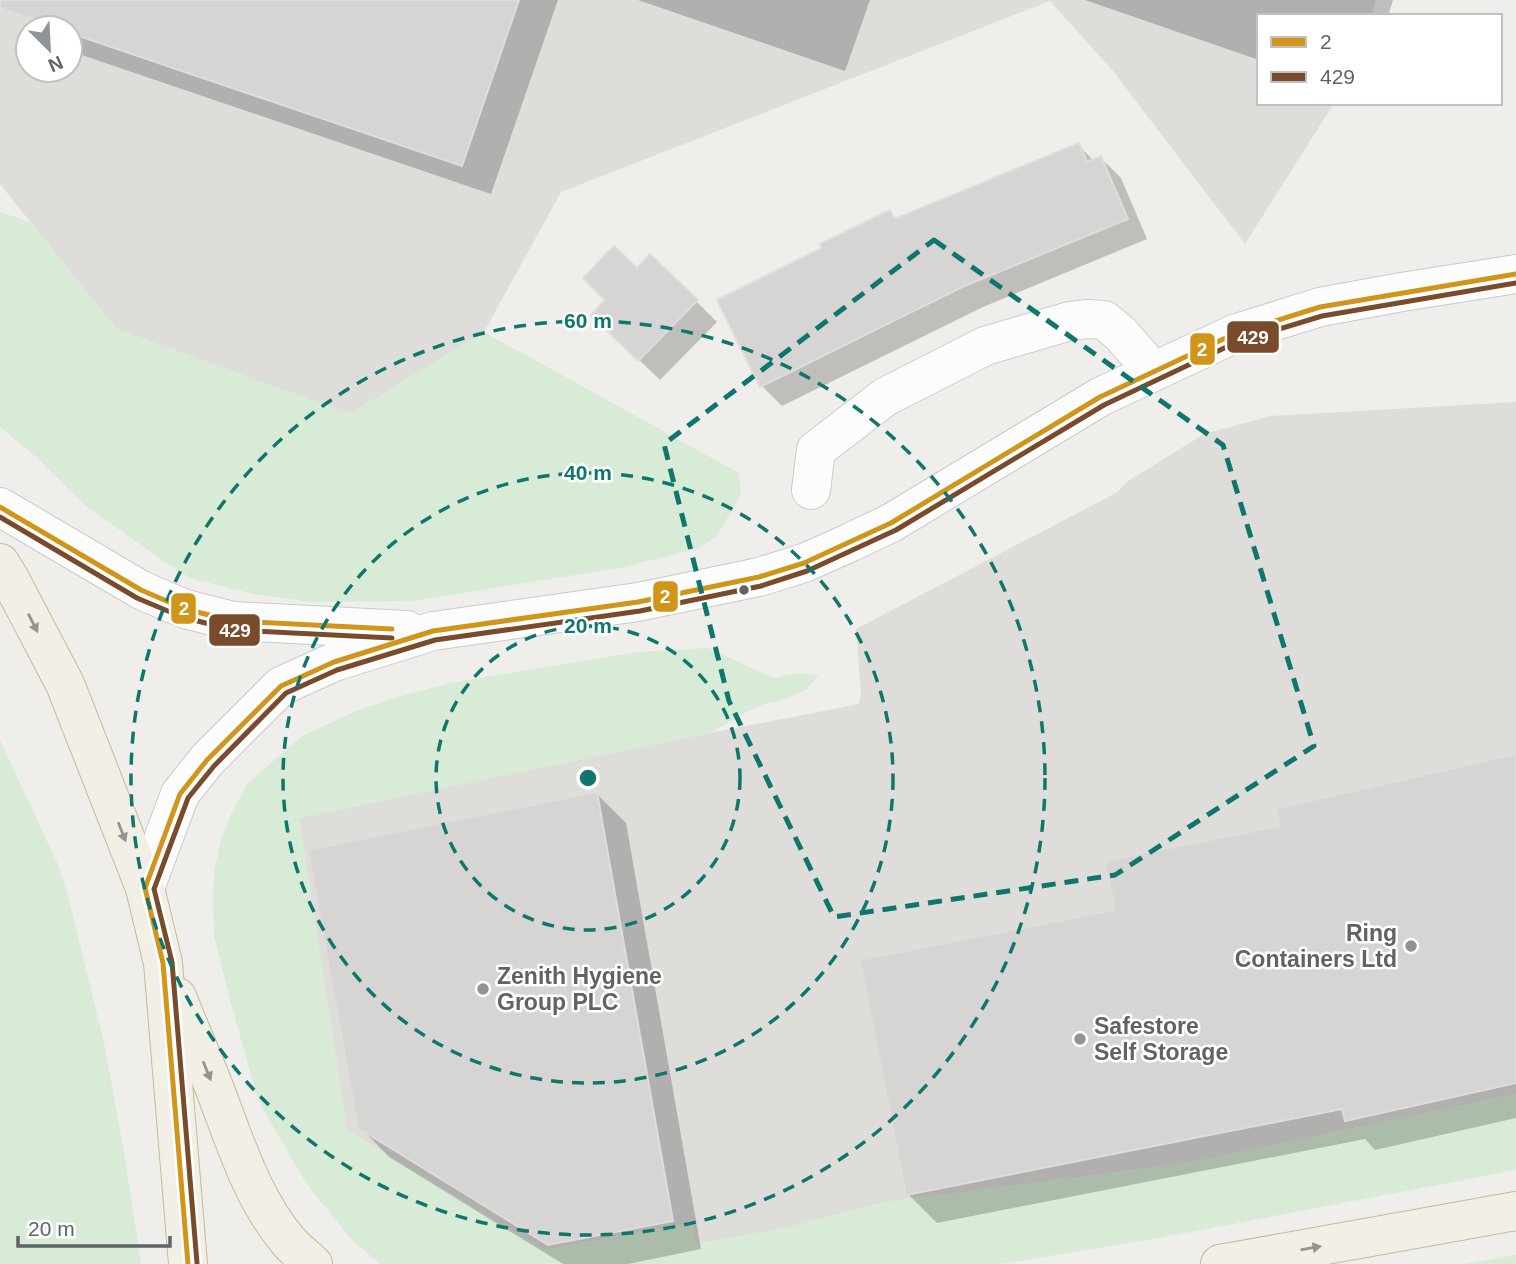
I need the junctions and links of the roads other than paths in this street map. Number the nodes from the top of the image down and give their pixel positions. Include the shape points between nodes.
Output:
1 (1516, 274) edge
2 (1153, 371) junction
3 (811, 489) dead end
4 (0, 507) edge
5 (0, 563) edge
6 (433, 631) junction
7 (145, 888) junction
8 (163, 963) junction
9 (1516, 1211) edge
10 (188, 1264) edge
11 (313, 1264) edge
12 (1220, 1264) edge

1 - 2 main road via 1320,307 1234,334
2 - 3 main road via 1104,320 1070,321 985,346 885,397 816,450
2 - 6 main road via 1100,397 891,523 804,562 759,577 638,602
4 - 6 main road via 141,590 185,609 233,621
5 -> 7 highway via 65,684
6 - 7 main road via 334,662 281,687 207,760 180,794
7 - 8 highway
8 - 10 highway
8 -> 11 highway via 251,1181 290,1243
12 -> 9 highway

